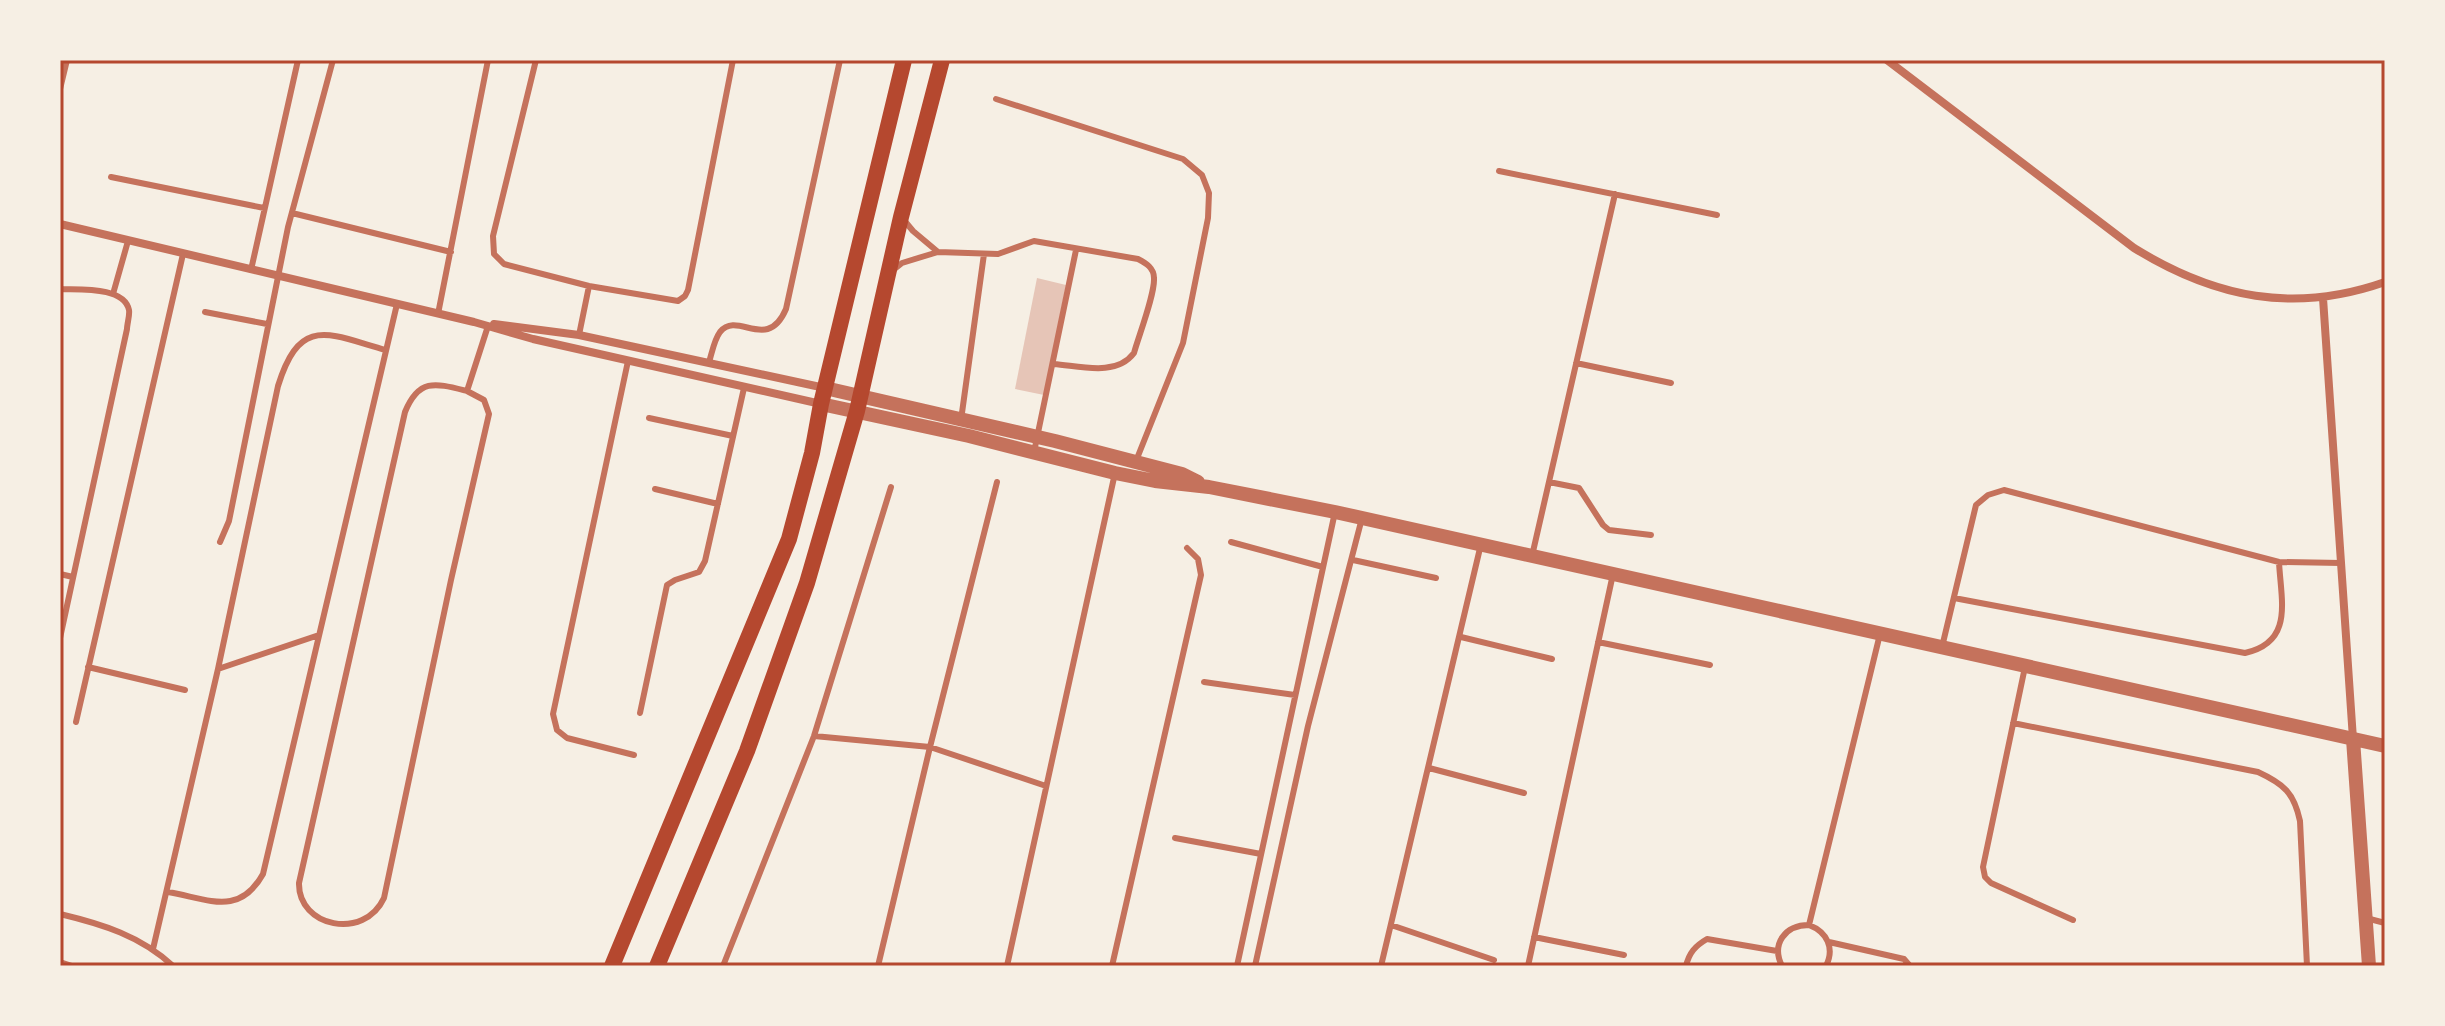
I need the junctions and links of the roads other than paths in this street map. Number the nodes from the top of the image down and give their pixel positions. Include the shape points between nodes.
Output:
1 (67, 60) edge
2 (298, 60) edge
3 (333, 60) edge
4 (488, 60) edge
5 (536, 60) edge
6 (733, 60) edge
7 (840, 60) edge
8 (904, 60) edge
9 (942, 60) edge
10 (1887, 60) edge
11 (60, 89) edge
12 (996, 99) dead end
13 (1499, 171) dead end
14 (111, 177) dead end
15 (1615, 194) junction
16 (264, 208) junction
17 (292, 213) junction
18 (1717, 215) dead end
19 (901, 217) junction
20 (60, 224) edge
21 (128, 241) junction
22 (1076, 250) junction
23 (451, 252) junction
24 (938, 252) junction
25 (183, 254) junction
26 (984, 254) junction
27 (251, 270) junction
28 (888, 274) junction
29 (277, 276) junction
30 (2385, 282) edge
31 (589, 286) junction
32 (60, 289) edge
33 (113, 294) junction
34 (2323, 298) junction
35 (397, 304) junction
36 (205, 312) dead end
37 (438, 314) junction
38 (474, 322) junction
39 (267, 324) junction
40 (488, 326) junction
41 (579, 335) junction
42 (386, 350) junction
43 (628, 361) junction
44 (709, 362) junction
45 (1576, 363) junction
46 (1054, 364) junction
47 (1671, 383) dead end
48 (744, 388) junction
49 (467, 391) junction
50 (823, 396) junction
51 (859, 403) junction
52 (649, 418) dead end
53 (961, 421) junction
54 (733, 436) junction
55 (1035, 445) junction
56 (1136, 462) junction
57 (1115, 473) junction
58 (997, 482) dead end
59 (1549, 482) junction
60 (891, 487) dead end
61 (1209, 487) junction
62 (655, 489) dead end
63 (718, 504) junction
64 (1335, 512) junction
65 (1362, 518) junction
66 (1651, 535) dead end
67 (220, 542) dead end
68 (1231, 542) dead end
69 (1481, 544) junction
70 (1187, 548) dead end
71 (1532, 556) junction
72 (1353, 560) junction
73 (2279, 562) junction
74 (2341, 563) junction
75 (1323, 567) junction
76 (60, 574) edge
77 (1613, 574) junction
78 (73, 577) junction
79 (1436, 578) dead end
80 (1954, 598) junction
81 (1880, 634) junction
82 (319, 635) junction
83 (1461, 637) junction
84 (60, 638) edge
85 (1598, 642) junction
86 (1942, 647) junction
87 (1552, 659) dead end
88 (1710, 665) dead end
89 (88, 667) junction
90 (2025, 667) junction
91 (218, 669) junction
92 (1204, 682) dead end
93 (185, 690) dead end
94 (1295, 695) junction
95 (640, 713) dead end
96 (76, 722) dead end
97 (2013, 723) junction
98 (814, 736) junction
99 (2353, 739) junction
100 (2385, 746) edge
101 (930, 747) junction
102 (634, 755) dead end
103 (1429, 768) junction
104 (1046, 786) junction
105 (1524, 793) dead end
106 (1175, 838) dead end
107 (1261, 854) junction
108 (168, 892) junction
109 (60, 914) edge
110 (2366, 918) junction
111 (2073, 920) dead end
112 (2385, 923) edge
113 (1391, 925) junction
114 (1809, 925) junction
115 (1534, 937) junction
116 (1829, 942) junction
117 (153, 949) junction
118 (1777, 951) junction
119 (1624, 955) dead end
120 (1494, 960) dead end
121 (60, 962) edge
122 (72, 966) edge
123 (173, 966) edge
124 (612, 966) edge
125 (657, 966) edge
126 (723, 966) edge
127 (878, 966) edge
128 (1007, 966) edge
129 (1112, 966) edge
130 (1237, 966) edge
131 (1255, 966) edge
132 (1381, 966) edge
133 (1528, 966) edge
134 (1686, 966) edge
135 (1782, 966) edge
136 (1826, 966) edge
137 (1910, 966) edge
138 (2307, 966) edge
139 (2369, 966) edge

1 - 11 lane
2 - 16 lane
3 - 17 lane
4 - 23 lane
5 - 31 lane via 493,236 494,254 504,264
6 - 31 lane via 685,296 678,301
7 - 44 lane via 786,309 771,329 725,328
8 - 50 main road
9 - 19 main road
10 - 34 street via 2154,260 2244,294
12 - 56 lane via 1183,159 1202,175 1209,193 1183,343
13 - 15 lane
14 - 16 lane
15 - 18 lane
15 - 45 lane
16 - 27 lane
17 - 23 lane
17 - 29 lane
19 - 24 lane
19 - 28 main road
20 - 21 street
21 - 25 street
21 - 33 lane
22 - 26 lane via 1034,241
22 - 46 lane
22 - 46 lane via 1138,259 1153,272 1153,284 1134,353 1124,363 1114,368
23 - 37 lane
24 - 26 lane
24 - 28 lane via 902,263
25 - 27 street
25 - 89 lane
26 - 53 lane
27 - 29 street
28 - 51 main road
29 - 35 street
29 - 39 lane
30 - 34 street
31 - 41 lane
32 - 33 lane
33 - 78 lane via 129,310 127,329
34 - 74 street
35 - 37 street
35 - 42 lane
36 - 39 lane
37 - 38 street
38 - 40 street
38 - 41 street
39 - 67 lane via 229,521
40 - 43 street
40 - 49 lane
41 - 44 street
42 - 82 lane
42 - 91 lane via 317,335 286,360
43 - 48 street
43 - 102 lane via 553,714 557,730 567,738
44 - 50 street
45 - 47 lane
45 - 59 lane
46 - 55 lane
48 - 50 street
48 - 54 lane
49 - 49 lane via 484,400 489,414 384,898 367,920 333,923 304,904 299,883 405,412 411,397 427,385
50 - 51 street
50 - 124 main road via 789,539
51 - 53 street
51 - 55 street
51 - 125 main road via 772,688
52 - 54 lane
53 - 55 street
54 - 63 lane
55 - 56 street
55 - 57 street
56 - 61 street
57 - 61 street
57 - 104 lane
58 - 101 lane
59 - 66 lane via 1579,488 1609,530
59 - 71 lane
60 - 98 lane
61 - 64 street
62 - 63 lane
63 - 95 lane via 699,572 667,585
64 - 65 street
64 - 75 lane
65 - 69 street
65 - 72 lane
68 - 75 lane
69 - 71 street
69 - 83 lane
70 - 129 lane via 1198,559 1201,575
71 - 77 street
72 - 79 lane
72 - 131 lane via 1308,726
73 - 74 lane
73 - 80 lane via 2282,623 2259,650 2245,653
73 - 80 lane via 2004,490 1976,505
74 - 99 street
75 - 94 lane
76 - 78 lane
77 - 81 street
77 - 85 lane
78 - 84 lane
80 - 86 lane
81 - 86 street
81 - 114 lane
82 - 91 lane
82 - 108 lane via 263,874 255,888 233,902
83 - 87 lane
83 - 103 lane
85 - 88 lane
85 - 115 lane
86 - 90 street
89 - 93 lane
89 - 96 lane
90 - 97 lane
90 - 99 street
91 - 108 lane
92 - 94 lane
94 - 107 lane
97 - 111 lane via 1985,877
97 - 138 lane via 2258,772 2282,786 2295,802 2300,821
98 - 101 lane
98 - 126 lane
99 - 100 street
99 - 110 street
101 - 104 lane
101 - 127 lane
103 - 105 lane
103 - 113 lane
104 - 128 lane
106 - 107 lane
107 - 130 lane
108 - 117 lane
109 - 117 lane via 121,931
110 - 112 lane
110 - 139 street
113 - 120 lane
113 - 132 lane
114 - 116 lane
114 - 118 lane via 1791,928
115 - 119 lane
115 - 133 lane
116 - 136 lane
116 - 137 lane via 1904,959
117 - 123 lane
118 - 134 lane via 1707,939 1688,956
118 - 135 lane
121 - 122 lane

